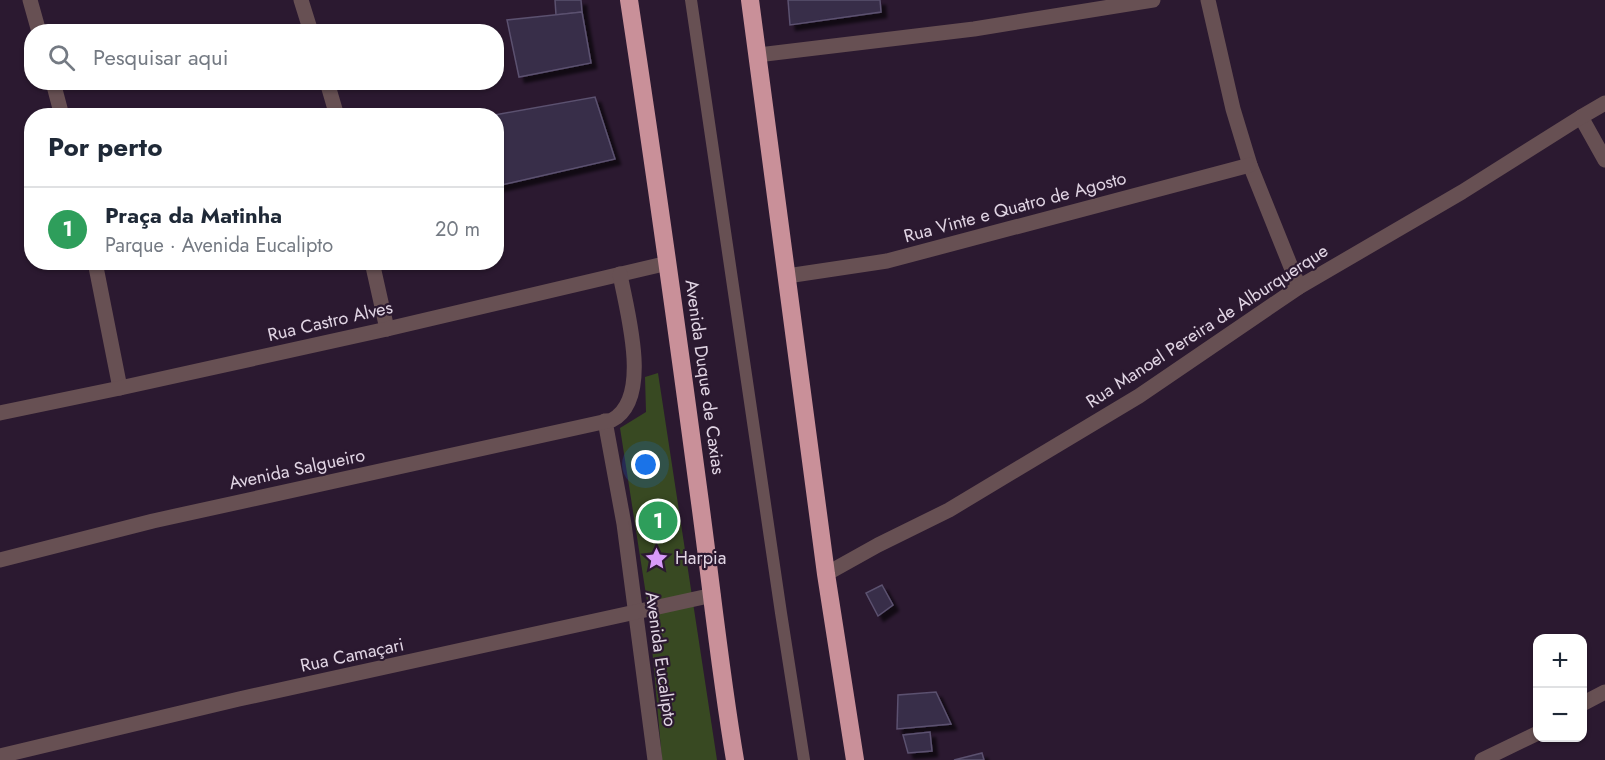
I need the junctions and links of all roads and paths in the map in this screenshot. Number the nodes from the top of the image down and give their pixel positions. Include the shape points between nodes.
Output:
1 (30, 0) edge
2 (301, 0) edge
3 (629, 0) edge
4 (691, 0) edge
5 (750, 0) edge
6 (1153, 0) edge
7 (1208, 0) edge
8 (37, 24) edge
9 (308, 24) edge
10 (758, 55) junction
11 (55, 90) edge
12 (329, 90) edge
13 (1605, 104) edge
14 (60, 108) edge
15 (335, 108) edge
16 (1581, 117) junction
17 (1605, 160) edge
18 (1250, 165) junction
19 (668, 263) junction
20 (97, 270) edge
21 (374, 270) edge
22 (620, 274) junction
23 (788, 276) junction
24 (1299, 287) junction
25 (387, 328) junction
26 (120, 388) junction
27 (0, 412) edge
28 (605, 421) junction
29 (0, 560) edge
30 (826, 574) junction
31 (713, 595) junction
32 (634, 613) junction
33 (1605, 692) edge
34 (1587, 701) edge
35 (1533, 734) edge
36 (0, 757) edge
37 (655, 760) edge
38 (735, 760) edge
39 (804, 760) edge
40 (855, 760) edge
41 (1482, 760) edge

1 - 8 street
2 - 9 street
3 - 19 highway, Avenida Duque de Caxias
4 - 39 lane
5 - 10 highway
6 - 10 street via 974,29
7 - 18 street
10 - 23 highway
11 - 14 street
12 - 15 street
13 - 16 street, Rua Manoel Pereira de Alburquerque
16 - 17 street
16 - 24 street, Rua Manoel Pereira de Alburquerque
18 - 23 street, Rua Vinte e Quatro de Agosto via 887,261
18 - 24 street
19 - 22 street, Rua Castro Alves
19 - 31 highway, Avenida Duque de Caxias
20 - 26 street
21 - 25 street
22 - 25 street, Rua Castro Alves
22 - 28 street via 635,357 634,378 631,395 619,416
23 - 30 highway
24 - 30 street, Rua Manoel Pereira de Alburquerque via 1139,396 949,510
25 - 26 street, Rua Castro Alves
26 - 27 street, Rua Castro Alves
28 - 29 street, Avenida Salgueiro via 153,521
28 - 32 street, Avenida Eucalipto via 624,524
30 - 40 highway
31 - 32 street, Rua Camaçari
31 - 38 highway, Avenida Duque de Caxias
32 - 36 street, Rua Camaçari via 239,699
32 - 37 street, Avenida Eucalipto
33 - 34 street
35 - 41 street

